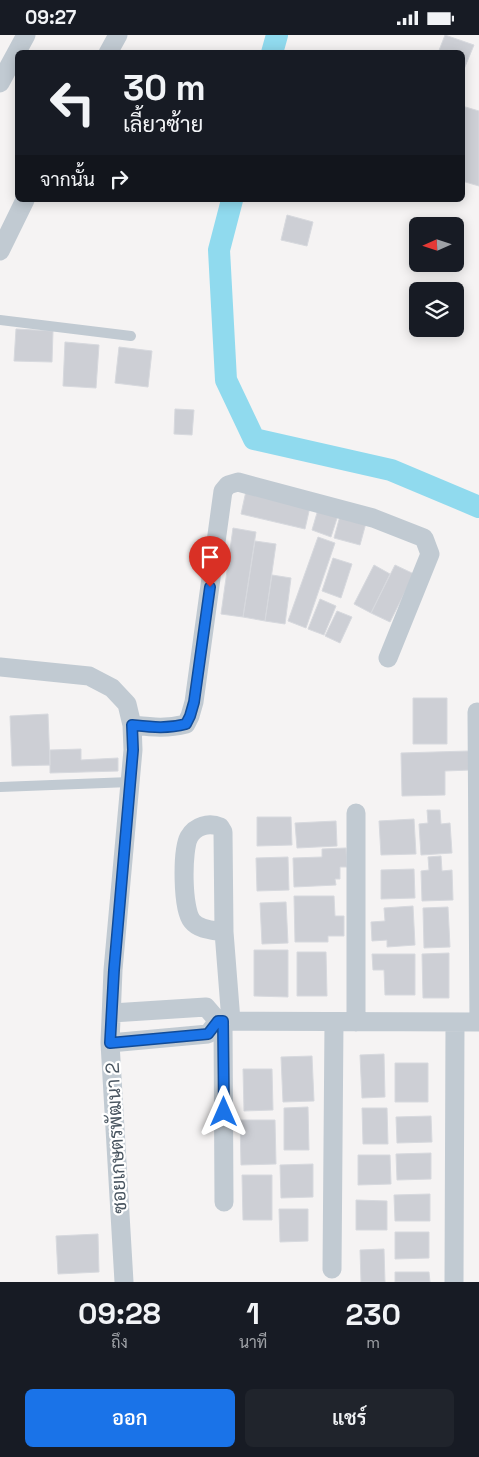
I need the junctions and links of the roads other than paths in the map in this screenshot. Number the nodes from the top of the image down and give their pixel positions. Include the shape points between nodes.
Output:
1 (26, 35) edge
2 (118, 35) edge
3 (16, 50) edge
4 (110, 50) edge
5 (15, 52) edge
6 (3, 71) edge
7 (24, 202) edge
8 (0, 251) edge
9 (0, 320) edge
10 (132, 336) dead end
11 (388, 659) dead end
12 (0, 667) edge
13 (477, 712) dead end
14 (132, 725) junction
15 (130, 783) junction
16 (0, 787) edge
17 (356, 813) dead end
18 (224, 932) junction
19 (112, 1013) junction
20 (224, 1021) junction
21 (334, 1022) junction
22 (356, 1022) junction
23 (479, 1022) edge
24 (455, 1023) junction
25 (110, 1043) junction
26 (224, 1202) dead end
27 (332, 1269) dead end
28 (124, 1282) edge
29 (454, 1282) edge

1 - 3 street
2 - 4 street
5 - 6 street
7 - 8 street
9 - 10 lane
11 - 14 street via 430,553 424,537 373,518 238,482 228,485 223,491 190,716 186,724 173,727
12 - 14 street, ซอยเกษตรพัฒนา 2 via 89,677 112,688 127,704
13 - 23 street
14 - 15 street, ซอยเกษตรพัฒนา 2
15 - 16 lane
15 - 19 street, ซอยเกษตรพัฒนา 2
17 - 22 street
18 - 18 street via 223,832 220,827 207,824 189,837 184,859 188,913 199,928
18 - 20 street
19 - 20 street via 206,1007
19 - 25 street, ซอยเกษตรพัฒนา 2
20 - 21 street
20 - 25 street via 208,1034
20 - 26 street
21 - 22 street
21 - 27 street
22 - 24 street
23 - 24 street
24 - 29 street
25 - 28 street, ซอยเกษตรพัฒนา 2

